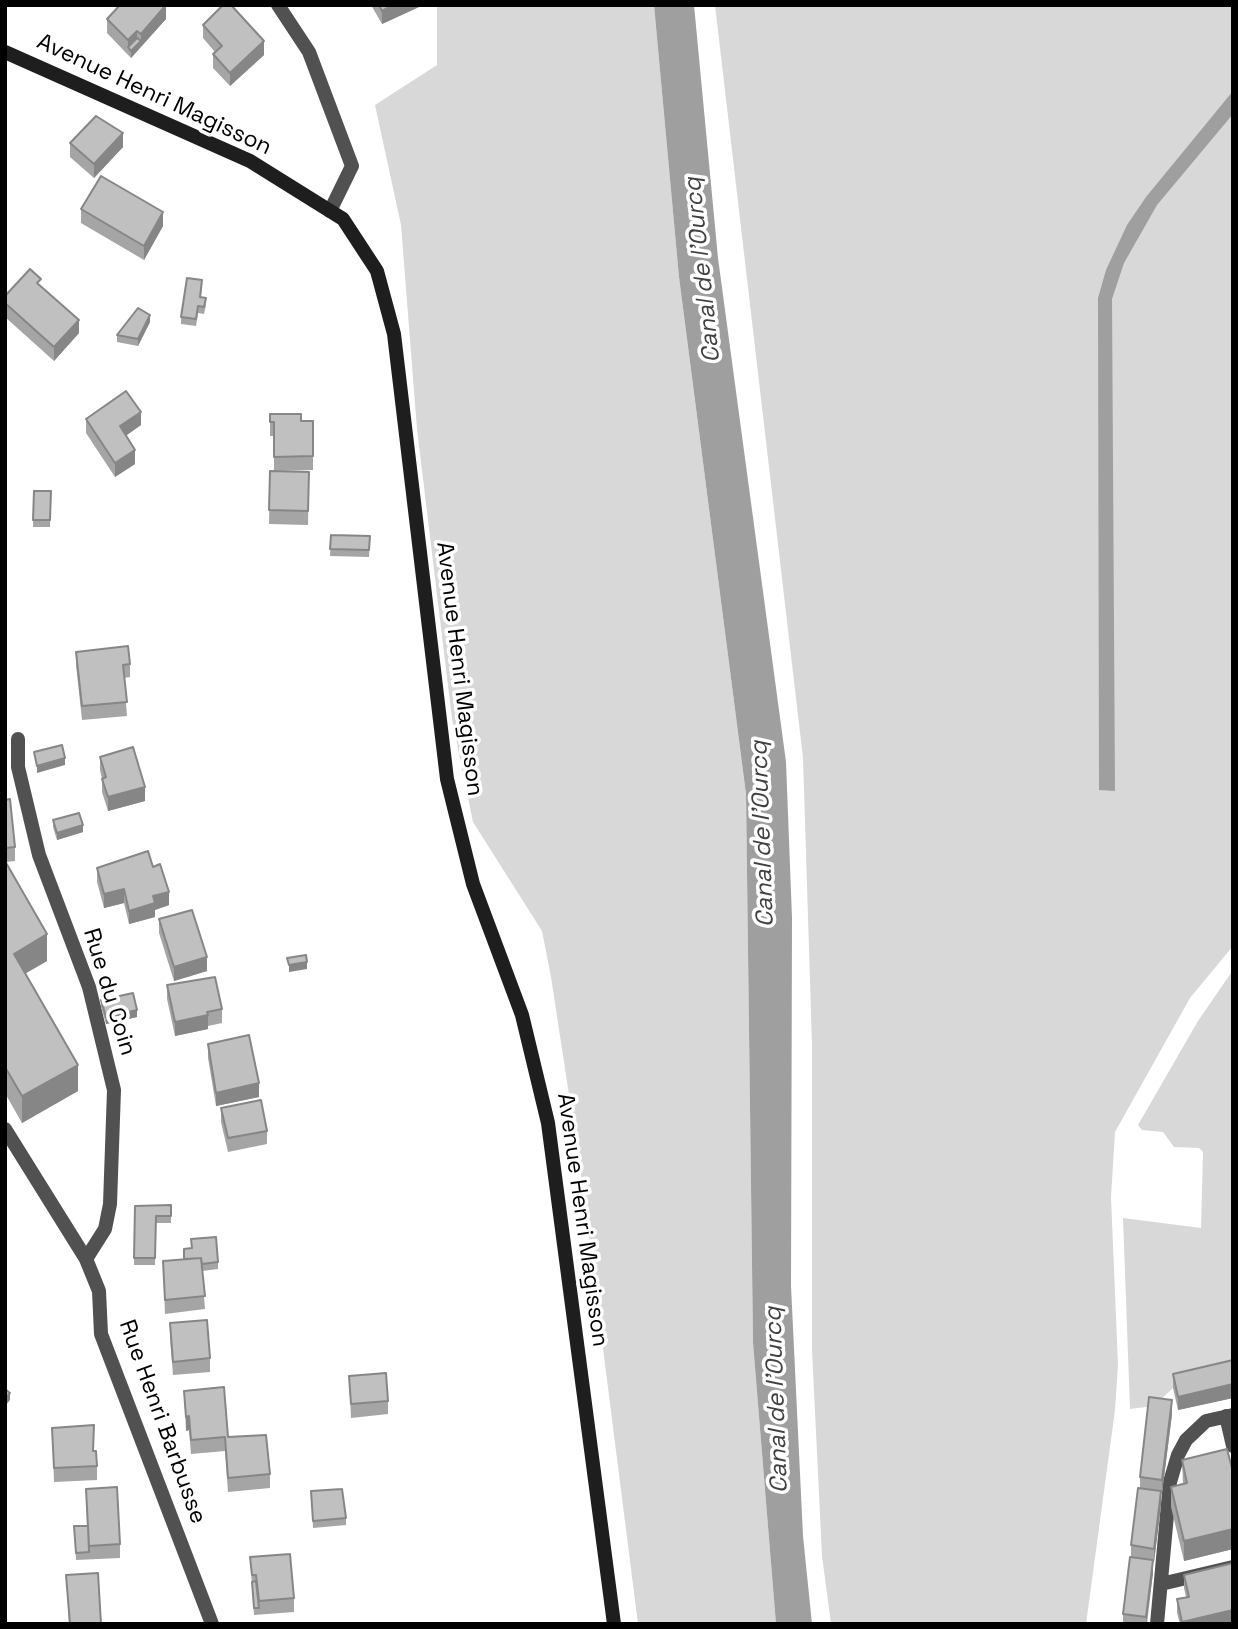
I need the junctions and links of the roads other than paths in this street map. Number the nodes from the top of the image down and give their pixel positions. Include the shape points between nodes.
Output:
1 (278, 5) edge
2 (5, 52) edge
3 (330, 211) junction
4 (18, 739) dead end
5 (5, 1129) edge
6 (86, 1259) junction
7 (1229, 1416) edge
8 (1233, 1446) edge
9 (1233, 1567) edge
10 (1161, 1584) junction
11 (212, 1624) edge
12 (614, 1624) edge
13 (1157, 1624) edge

1 - 3 street via 309,52 352,166
2 - 3 main road, Avenue Henri Magisson via 250,161
3 - 12 main road, Avenue Henri Magisson via 344,219 377,271 394,334 447,779 473,884 522,1015 548,1123
4 - 6 street, Rue du Coin via 18,768 39,856 89,987 114,1090 110,1204 105,1229
5 - 6 street, Rue Henri Barbusse
6 - 11 street, Rue Henri Barbusse via 99,1291 102,1334
7 - 8 street
7 - 10 street via 1206,1422 1186,1440 1178,1455 1170,1482
9 - 10 street
10 - 13 street

